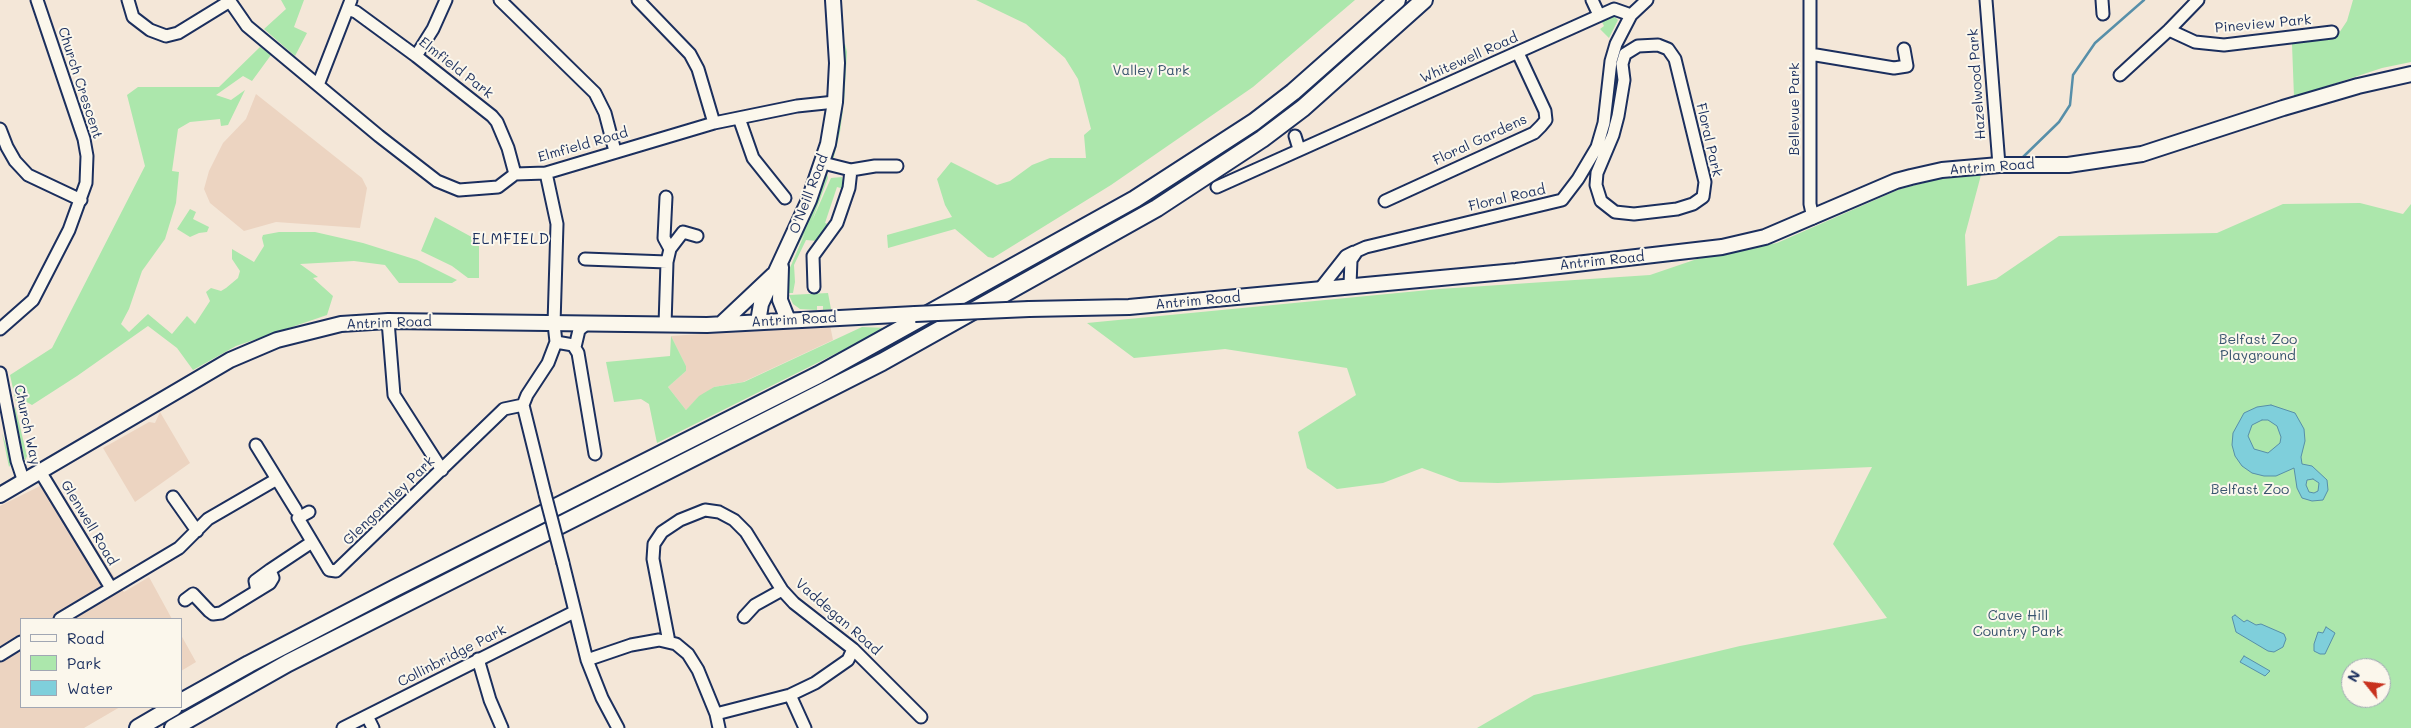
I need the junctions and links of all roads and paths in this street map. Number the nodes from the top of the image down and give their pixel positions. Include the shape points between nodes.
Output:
1 (37, 0) edge
2 (128, 0) edge
3 (446, 0) edge
4 (500, 0) edge
5 (638, 0) edge
6 (833, 0) edge
7 (1397, 0) edge
8 (1424, 0) edge
9 (1592, 0) edge
10 (1647, 0) edge
11 (1810, 0) edge
12 (1986, 0) edge
13 (2102, 0) edge
14 (2198, 0) edge
15 (230, 1) edge
16 (349, 4) edge
17 (2103, 14) dead end
18 (1599, 15) junction
19 (1631, 15) junction
20 (2169, 30) junction
21 (2332, 32) dead end
22 (1904, 49) dead end
23 (1518, 53) junction
24 (1810, 54) junction
25 (416, 56) junction
26 (2411, 74) edge
27 (2120, 75) dead end
28 (318, 85) junction
29 (1608, 92) junction
30 (1622, 94) junction
31 (835, 102) junction
32 (739, 118) junction
33 (714, 123) junction
34 (0, 129) edge
35 (1295, 136) dead end
36 (1299, 149) junction
37 (616, 152) junction
38 (823, 163) junction
39 (1998, 165) junction
40 (896, 166) dead end
41 (851, 170) junction
42 (546, 173) junction
43 (515, 174) junction
44 (1217, 187) dead end
45 (666, 197) dead end
46 (785, 198) dead end
47 (82, 200) junction
48 (1384, 200) dead end
49 (1813, 218) junction
50 (697, 236) dead end
51 (670, 249) junction
52 (1357, 251) junction
53 (585, 259) dead end
54 (782, 259) junction
55 (666, 262) junction
56 (775, 273) junction
57 (1350, 285) junction
58 (814, 287) dead end
59 (1320, 288) junction
60 (788, 320) junction
61 (388, 321) junction
62 (758, 322) junction
63 (554, 324) junction
64 (721, 324) junction
65 (585, 325) junction
66 (665, 325) junction
67 (0, 329) edge
68 (556, 342) junction
69 (575, 347) junction
70 (0, 373) edge
71 (523, 406) junction
72 (256, 445) dead end
73 (596, 454) dead end
74 (442, 470) junction
75 (41, 473) junction
76 (276, 479) junction
77 (24, 482) junction
78 (0, 495) edge
79 (173, 497) dead end
80 (296, 510) dead end
81 (309, 512) dead end
82 (196, 530) junction
83 (312, 542) junction
84 (112, 588) junction
85 (782, 590) junction
86 (185, 600) dead end
87 (574, 612) junction
88 (744, 617) dead end
89 (62, 618) edge
90 (669, 642) junction
91 (20, 643) edge
92 (853, 649) junction
93 (0, 655) edge
94 (478, 659) junction
95 (587, 660) junction
96 (790, 695) junction
97 (182, 701) edge
98 (172, 708) edge
99 (716, 714) junction
100 (367, 716) junction
101 (921, 717) dead end
102 (138, 728) edge
103 (173, 728) edge
104 (343, 728) edge
105 (373, 728) edge
106 (502, 728) edge
107 (618, 728) edge
108 (719, 728) edge
109 (805, 728) edge

1 - 47 street, Church Crescent via 84,139 88,165
2 - 15 street via 133,17 150,30 166,36 178,33
3 - 25 street
4 - 37 street via 594,93 605,113
5 - 33 street via 690,54 698,69
6 - 31 main road, O'Neill Road via 838,63
7 - 97 highway via 1254,122 1135,199 827,371 387,592
8 - 103 highway via 1296,113 1157,208 882,362 329,642
9 - 18 street
10 - 19 street
11 - 24 street, Bellevue Park
12 - 39 street, Hazelwood Park
13 - 17 street
14 - 20 street
15 - 28 street via 247,26
16 - 25 street, Elmfield Park
16 - 28 street
18 - 19 street, Whitewell Road via 1614,9
18 - 23 street, Whitewell Road
19 - 29 street, Floral Road via 1616,44
20 - 21 street, Pineview Park via 2195,42 2224,46
20 - 27 street
22 - 24 street via 1907,66 1894,68
23 - 36 street, Whitewell Road
23 - 48 street, Floral Gardens via 1545,111 1546,120 1542,126 1534,133
24 - 49 street, Bellevue Park via 1810,204
25 - 43 street, Elmfield Park via 481,105 497,122
26 - 39 main road, Antrim Road via 2283,108 2142,154 2068,165
28 - 43 street via 419,169 449,187 468,191 498,187
29 - 30 street
29 - 52 street, Floral Road via 1597,147 1578,179 1559,202
30 - 30 street, Floral Park via 1625,54 1638,46 1658,45 1668,49 1675,59 1705,182 1703,196 1693,204 1634,214 1615,212 1601,201 1596,185 1597,173 1613,135
31 - 32 street, Elmfield Road
31 - 38 main road, O'Neill Road
32 - 33 street, Elmfield Road
32 - 46 street via 753,158
33 - 37 street, Elmfield Road
34 - 47 street via 11,154 28,175
35 - 36 street
36 - 44 street, Whitewell Road
37 - 42 street, Elmfield Road
38 - 41 street
38 - 54 main road, O'Neill Road
39 - 49 main road, Antrim Road via 1942,170 1896,181
40 - 41 street
41 - 58 street via 849,188 837,223 813,256
42 - 43 street, Elmfield Road
42 - 63 street via 557,224
45 - 51 street via 664,238
47 - 67 street, Church Crescent via 51,269 33,300
49 - 57 main road, Antrim Road via 1765,237 1722,247 1516,271
50 - 51 street via 683,232
51 - 55 street
52 - 57 street via 1350,264
52 - 59 street via 1346,256
53 - 55 street
54 - 56 main road, O'Neill Road
54 - 60 main road via 780,300
55 - 66 street
56 - 62 main road, O'Neill Road via 761,304
56 - 64 main road
57 - 59 main road, Antrim Road
59 - 60 main road, Antrim Road, bridge via 1129,307
60 - 62 main road, Antrim Road
61 - 63 main road, Antrim Road
61 - 74 street via 394,394
61 - 75 main road, Antrim Road via 341,324 262,346 181,387
62 - 64 main road, Antrim Road
63 - 65 main road, Antrim Road
63 - 68 street
64 - 66 main road, Antrim Road
65 - 66 main road, Antrim Road
65 - 69 street via 579,330
68 - 69 street
68 - 71 street via 548,363
69 - 73 street
70 - 77 street, Church Way via 17,462
71 - 74 street, Glengormley Park via 504,409
71 - 87 street, bridge
72 - 76 street
74 - 83 street, Glengormley Park via 336,571 329,570
75 - 77 main road, Antrim Road
75 - 84 street, Glenwell Road
76 - 80 street
76 - 82 street, Glenwell Road via 208,519
77 - 78 main road, Antrim Road
79 - 82 street
81 - 83 street, Glengormley Park via 298,518
82 - 84 street, Glenwell Road via 179,548
83 - 86 street via 270,570 273,578 270,582 220,614 208,611 193,594
84 - 89 street, Glenwell Road
85 - 88 street via 754,605
85 - 90 street, Vaddegan Road via 746,532 734,520 719,512 705,510 680,520 662,532 654,544 653,559
85 - 92 street, Vaddegan Road
87 - 94 street, Collinbridge Park
87 - 95 street
90 - 95 street via 659,640 631,645
90 - 99 street via 688,654
91 - 93 street
92 - 96 street via 848,660 815,683
92 - 101 street, Vaddegan Road
94 - 100 street, Collinbridge Park
94 - 106 street
95 - 107 street
96 - 99 street
96 - 109 street
98 - 102 highway
99 - 108 street
100 - 104 street, Collinbridge Park
100 - 105 street

